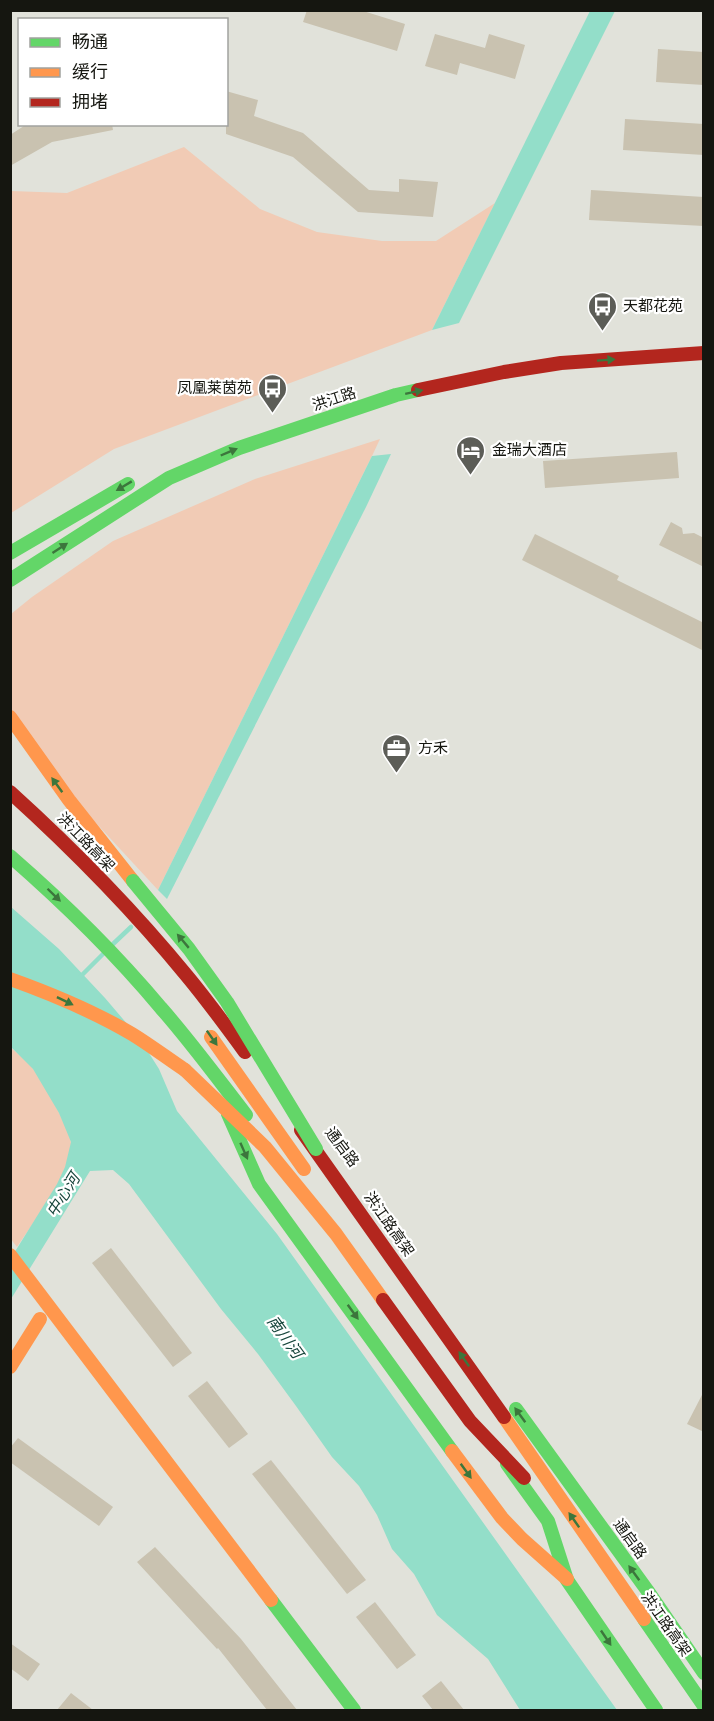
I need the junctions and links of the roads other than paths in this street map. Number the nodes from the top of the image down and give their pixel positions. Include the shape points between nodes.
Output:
1 (704, 353) edge
2 (143, 475) dead end
3 (10, 554) edge
4 (10, 580) edge
5 (10, 716) edge
6 (13, 749) dead end
7 (10, 780) edge
8 (10, 792) edge
9 (10, 856) edge
10 (10, 979) edge
11 (202, 1024) dead end
12 (189, 1043) junction
13 (316, 1149) junction
14 (313, 1182) dead end
15 (327, 1201) dead end
16 (10, 1255) edge
17 (40, 1319) dead end
18 (472, 1349) dead end
19 (10, 1367) edge
20 (507, 1397) dead end
21 (524, 1478) junction
22 (572, 1546) dead end
23 (567, 1580) junction
24 (704, 1673) edge
25 (704, 1706) edge
26 (354, 1710) edge
27 (656, 1710) edge

4 -> 1 main road, 洪江路 via 169,477 239,448 396,396 561,363
2 -> 3 main road
5 - 6 main road
13 -> 5 main road, bridge via 227,1002 189,949 88,827
7 - 18 main road, 通启路 via 49,812 119,883 205,986
8 - 13 main road, 洪江路高架, bridge via 40,818 179,966
9 -> 12 main road via 99,940
10 -> 21 main road, bridge via 44,991 146,1042 185,1070 265,1147 336,1234 470,1421
11 -> 14 main road
12 - 23 main road via 381,1287 548,1521
12 -> 23 main road via 214,1082 259,1184 502,1518
25 -> 13 main road, 洪江路高架
15 - 21 main road, bridge
16 - 26 main road
17 - 19 main road
24 -> 20 main road, 通启路
21 - 22 main road
23 -> 27 main road

